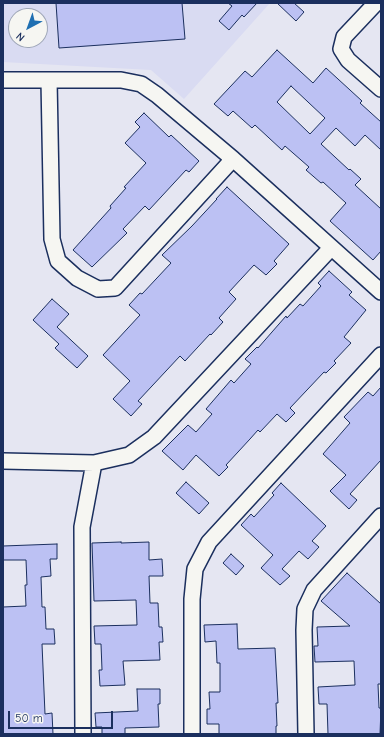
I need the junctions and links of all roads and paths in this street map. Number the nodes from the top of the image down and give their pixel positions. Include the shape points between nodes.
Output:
1 (376, 3) edge
2 (3, 80) edge
3 (49, 80) junction
4 (381, 89) edge
5 (233, 159) junction
6 (331, 248) junction
7 (381, 292) edge
8 (381, 355) edge
9 (3, 461) edge
10 (94, 463) junction
11 (381, 516) edge
12 (83, 734) edge
13 (192, 734) edge
14 (306, 734) edge

1 - 4 street via 344,37 341,49 348,60
2 - 3 street
3 - 5 street via 122,80 142,84
3 - 5 street via 52,240 58,261 78,278 98,289 115,288
5 - 6 street
6 - 7 street
6 - 10 street via 154,437 130,455
8 - 13 street via 210,542 195,569 192,599
9 - 10 street
10 - 12 street via 82,527
11 - 14 street via 314,590 305,608

